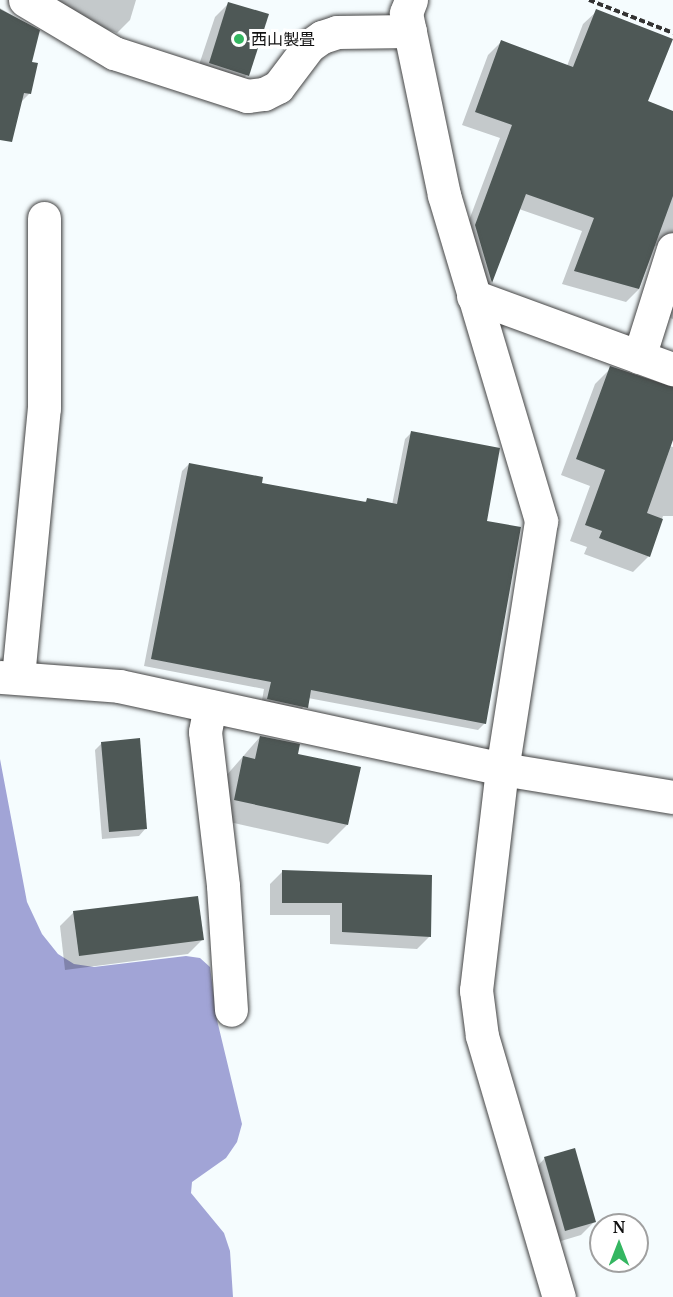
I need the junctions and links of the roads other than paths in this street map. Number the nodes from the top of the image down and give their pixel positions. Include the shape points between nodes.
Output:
1 (25, 0) edge
2 (410, 16) edge
3 (44, 218) dead end
4 (673, 249) edge
5 (473, 296) junction
6 (639, 357) junction
7 (673, 369) edge
8 (9, 677) edge
9 (210, 706) junction
10 (502, 769) junction
11 (673, 797) edge
12 (231, 1010) dead end
13 (559, 1297) edge

1 - 2 street via 114,53 246,96 278,87 309,46 322,37
2 - 5 street via 444,195
3 - 8 street via 44,408
4 - 6 street
5 - 6 street
5 - 10 street via 541,521
6 - 7 street
8 - 9 street via 119,686
9 - 10 street
9 - 12 street via 205,732 223,886
10 - 11 street
10 - 13 street via 476,967 477,1014

